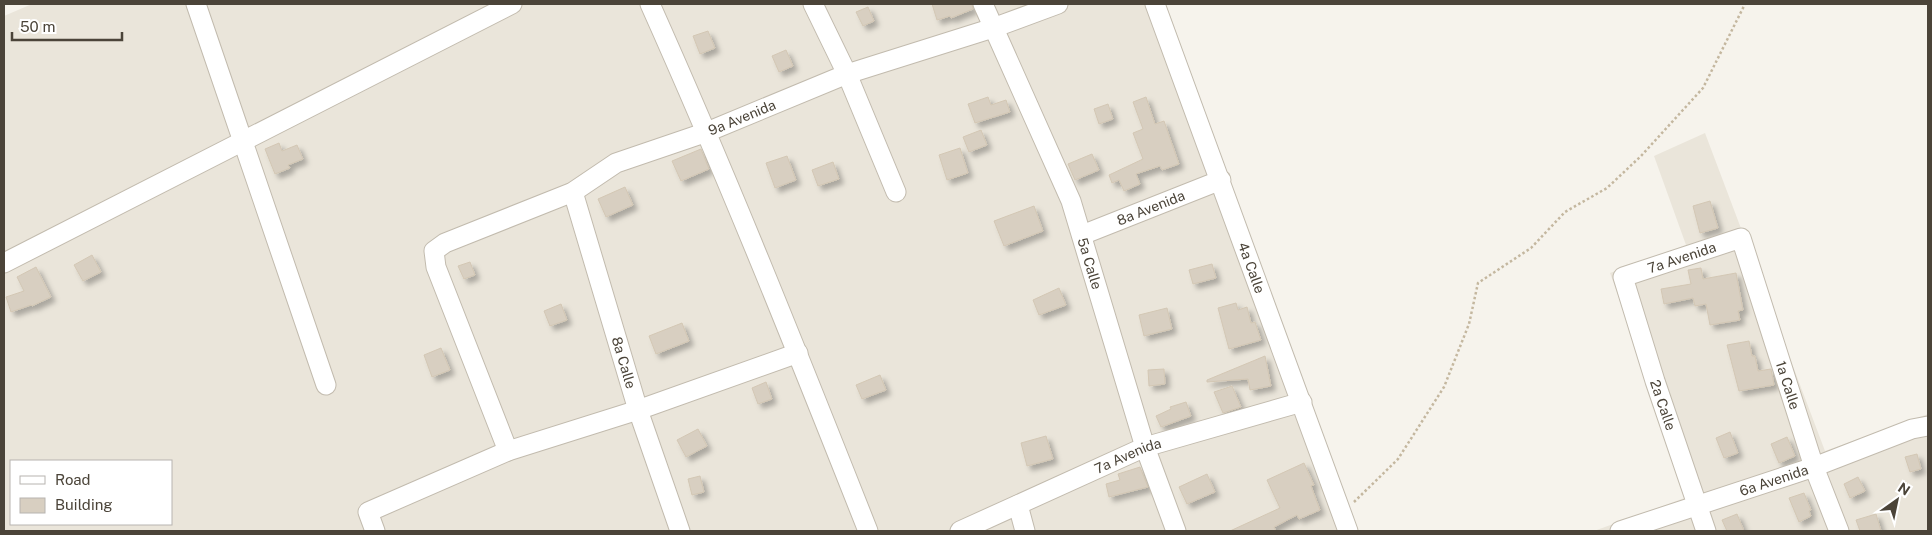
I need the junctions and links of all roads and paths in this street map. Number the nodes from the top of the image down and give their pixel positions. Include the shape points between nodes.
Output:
1 (196, 4) edge
2 (512, 4) edge
3 (650, 4) edge
4 (813, 4) edge
5 (983, 4) edge
6 (1058, 4) edge
7 (1155, 4) edge
8 (1744, 4) edge
9 (993, 28) junction
10 (847, 74) junction
11 (707, 132) junction
12 (244, 142) junction
13 (1221, 180) junction
14 (573, 192) junction
15 (896, 192) dead end
16 (1082, 235) junction
17 (1741, 238) joint
18 (4, 263) edge
19 (1623, 277) joint
20 (798, 353) junction
21 (326, 385) dead end
22 (1302, 402) junction
23 (638, 410) junction
24 (1928, 426) edge
25 (1145, 447) junction
26 (508, 452) junction
27 (1814, 467) junction
28 (1018, 505) junction
29 (1698, 505) junction
30 (1342, 513) junction
31 (375, 531) edge
32 (680, 531) edge
33 (868, 531) edge
34 (960, 531) edge
35 (1026, 531) edge
36 (1176, 531) edge
37 (1348, 531) edge
38 (1620, 531) edge
39 (1706, 531) edge
40 (1839, 531) edge

1 - 12 street
2 - 12 street
3 - 11 street
4 - 10 street
5 - 9 street, 5a Calle
6 - 9 street, 9a Avenida
7 - 13 street, 4a Calle
8 - 30 path via 1703,88 1641,156 1607,188 1565,212 1532,248 1478,283 1469,324 1444,387 1398,459
9 - 10 street, 9a Avenida
9 - 16 street, 5a Calle via 1072,201
10 - 11 street, 9a Avenida
10 - 15 street
11 - 14 street, 9a Avenida via 616,163
11 - 20 street
12 - 18 street
12 - 21 street
13 - 16 street, 8a Avenida
13 - 22 street, 4a Calle
14 - 23 street, 8a Calle
14 - 26 street, 9a Avenida via 445,243 434,251 436,267
16 - 25 street, 5a Calle
17 - 19 street, 7a Avenida
17 - 27 street, 1a Calle
19 - 29 street, 2a Calle
20 - 23 street
20 - 33 street
22 - 25 street, 7a Avenida
22 - 30 street, 4a Calle
23 - 26 street
23 - 32 street, 8a Calle
24 - 27 street, 6a Avenida via 1912,429
25 - 28 street, 7a Avenida
25 - 36 street, 5a Calle
26 - 31 street via 368,512
27 - 29 street, 6a Avenida
27 - 40 street, 1a Calle
28 - 34 street, 7a Avenida
28 - 35 street
29 - 38 street, 6a Avenida
29 - 39 street, 2a Calle
30 - 37 street, 4a Calle

